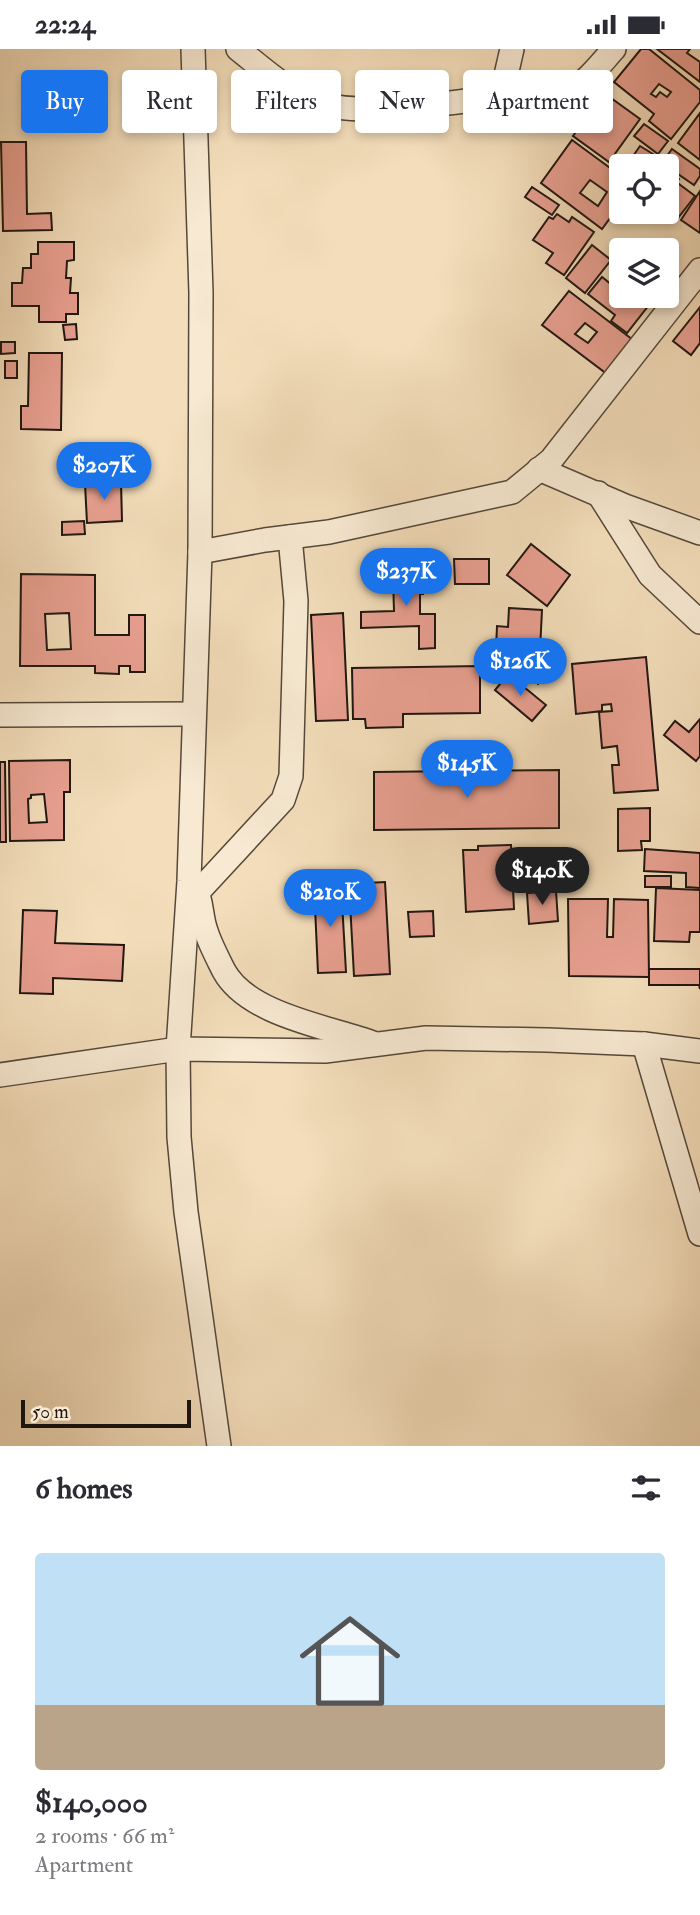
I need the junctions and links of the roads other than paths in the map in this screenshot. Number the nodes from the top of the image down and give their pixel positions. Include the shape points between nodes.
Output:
1 (193, 49) edge
2 (239, 49) edge
3 (512, 49) edge
4 (614, 49) edge
5 (507, 70) edge
6 (592, 70) edge
7 (463, 102) edge
8 (700, 270) edge
9 (540, 469) junction
10 (598, 493) junction
11 (700, 533) edge
12 (290, 537) junction
13 (200, 552) junction
14 (700, 622) edge
15 (193, 714) junction
16 (0, 715) edge
17 (194, 886) junction
18 (644, 1044) junction
19 (378, 1045) junction
20 (178, 1049) junction
21 (700, 1051) edge
22 (0, 1075) edge
23 (700, 1234) edge
24 (219, 1446) edge

1 - 13 street via 201,293
2 - 7 street via 279,82 314,102 361,109
3 - 5 street
4 - 6 street
8 - 9 street
9 - 10 street
9 - 12 street via 512,492 489,499
10 - 11 street
10 - 14 street via 650,575
12 - 13 street
12 - 17 street via 296,601 291,776 283,800
13 - 15 street
15 - 16 street
15 - 17 street
17 - 19 street via 206,931 226,974 253,1000 302,1022
17 - 20 street
18 - 19 street via 426,1038
18 - 21 street
18 - 23 street
19 - 20 street via 325,1051
20 - 22 street
20 - 24 street via 186,1212

